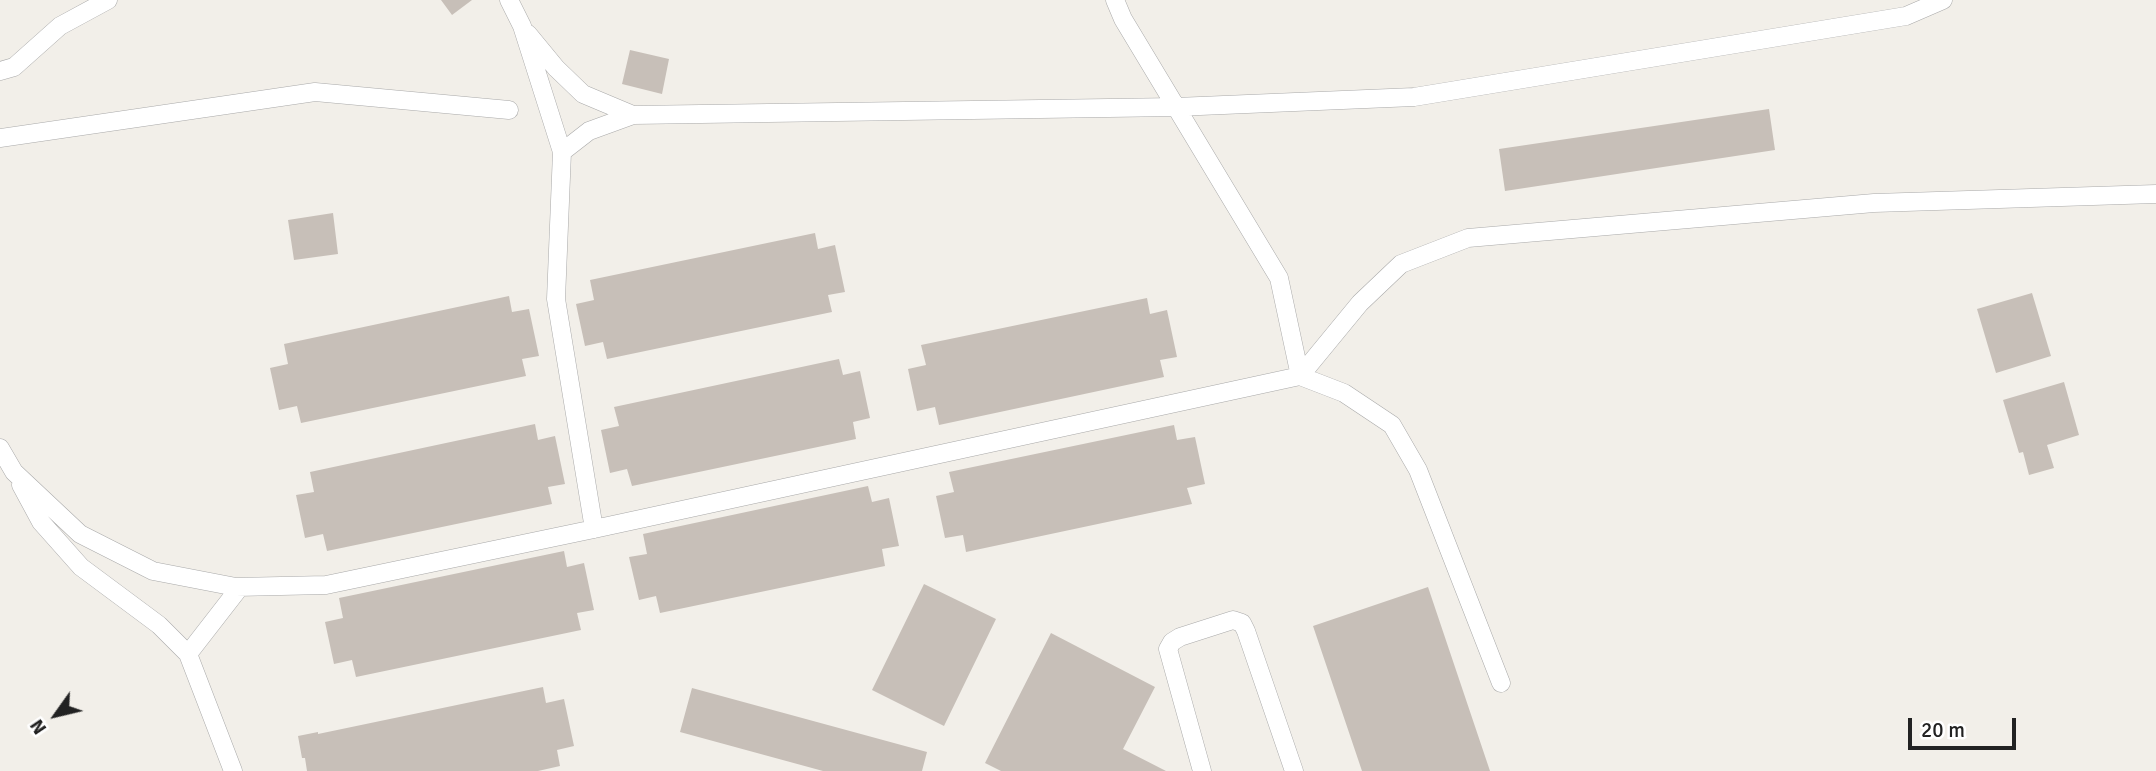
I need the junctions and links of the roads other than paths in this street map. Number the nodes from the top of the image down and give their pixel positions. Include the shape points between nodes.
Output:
1 (108, 0) edge
2 (509, 0) edge
3 (1115, 0) edge
4 (1943, 0) edge
5 (522, 26) junction
6 (0, 71) edge
7 (1176, 107) junction
8 (509, 110) dead end
9 (634, 115) junction
10 (0, 138) edge
11 (562, 152) junction
12 (2156, 194) edge
13 (1300, 376) junction
14 (0, 448) edge
15 (14, 472) junction
16 (594, 529) junction
17 (240, 587) junction
18 (188, 654) junction
19 (1501, 683) dead end
20 (233, 771) edge
21 (1202, 771) edge
22 (1294, 771) edge

1 - 6 lane via 60,26 14,67
2 - 5 lane
3 - 7 lane
4 - 7 lane via 1906,16 1414,97
5 - 9 lane via 583,94
5 - 11 lane
7 - 9 lane
7 - 13 lane via 1279,278
8 - 10 lane via 315,92
9 - 11 lane via 589,131
11 - 16 lane via 556,299
12 - 13 lane via 1874,203 1468,238 1401,264 1360,303
13 - 16 lane
13 - 19 lane via 1344,393 1392,425 1418,470
14 - 15 lane
15 - 17 lane via 80,534 129,559 153,571
15 - 18 lane via 41,522 81,567 159,625
16 - 17 lane via 326,585
17 - 18 lane
18 - 20 lane
21 - 22 lane via 1168,649 1180,637 1233,620 1242,623 1246,631

